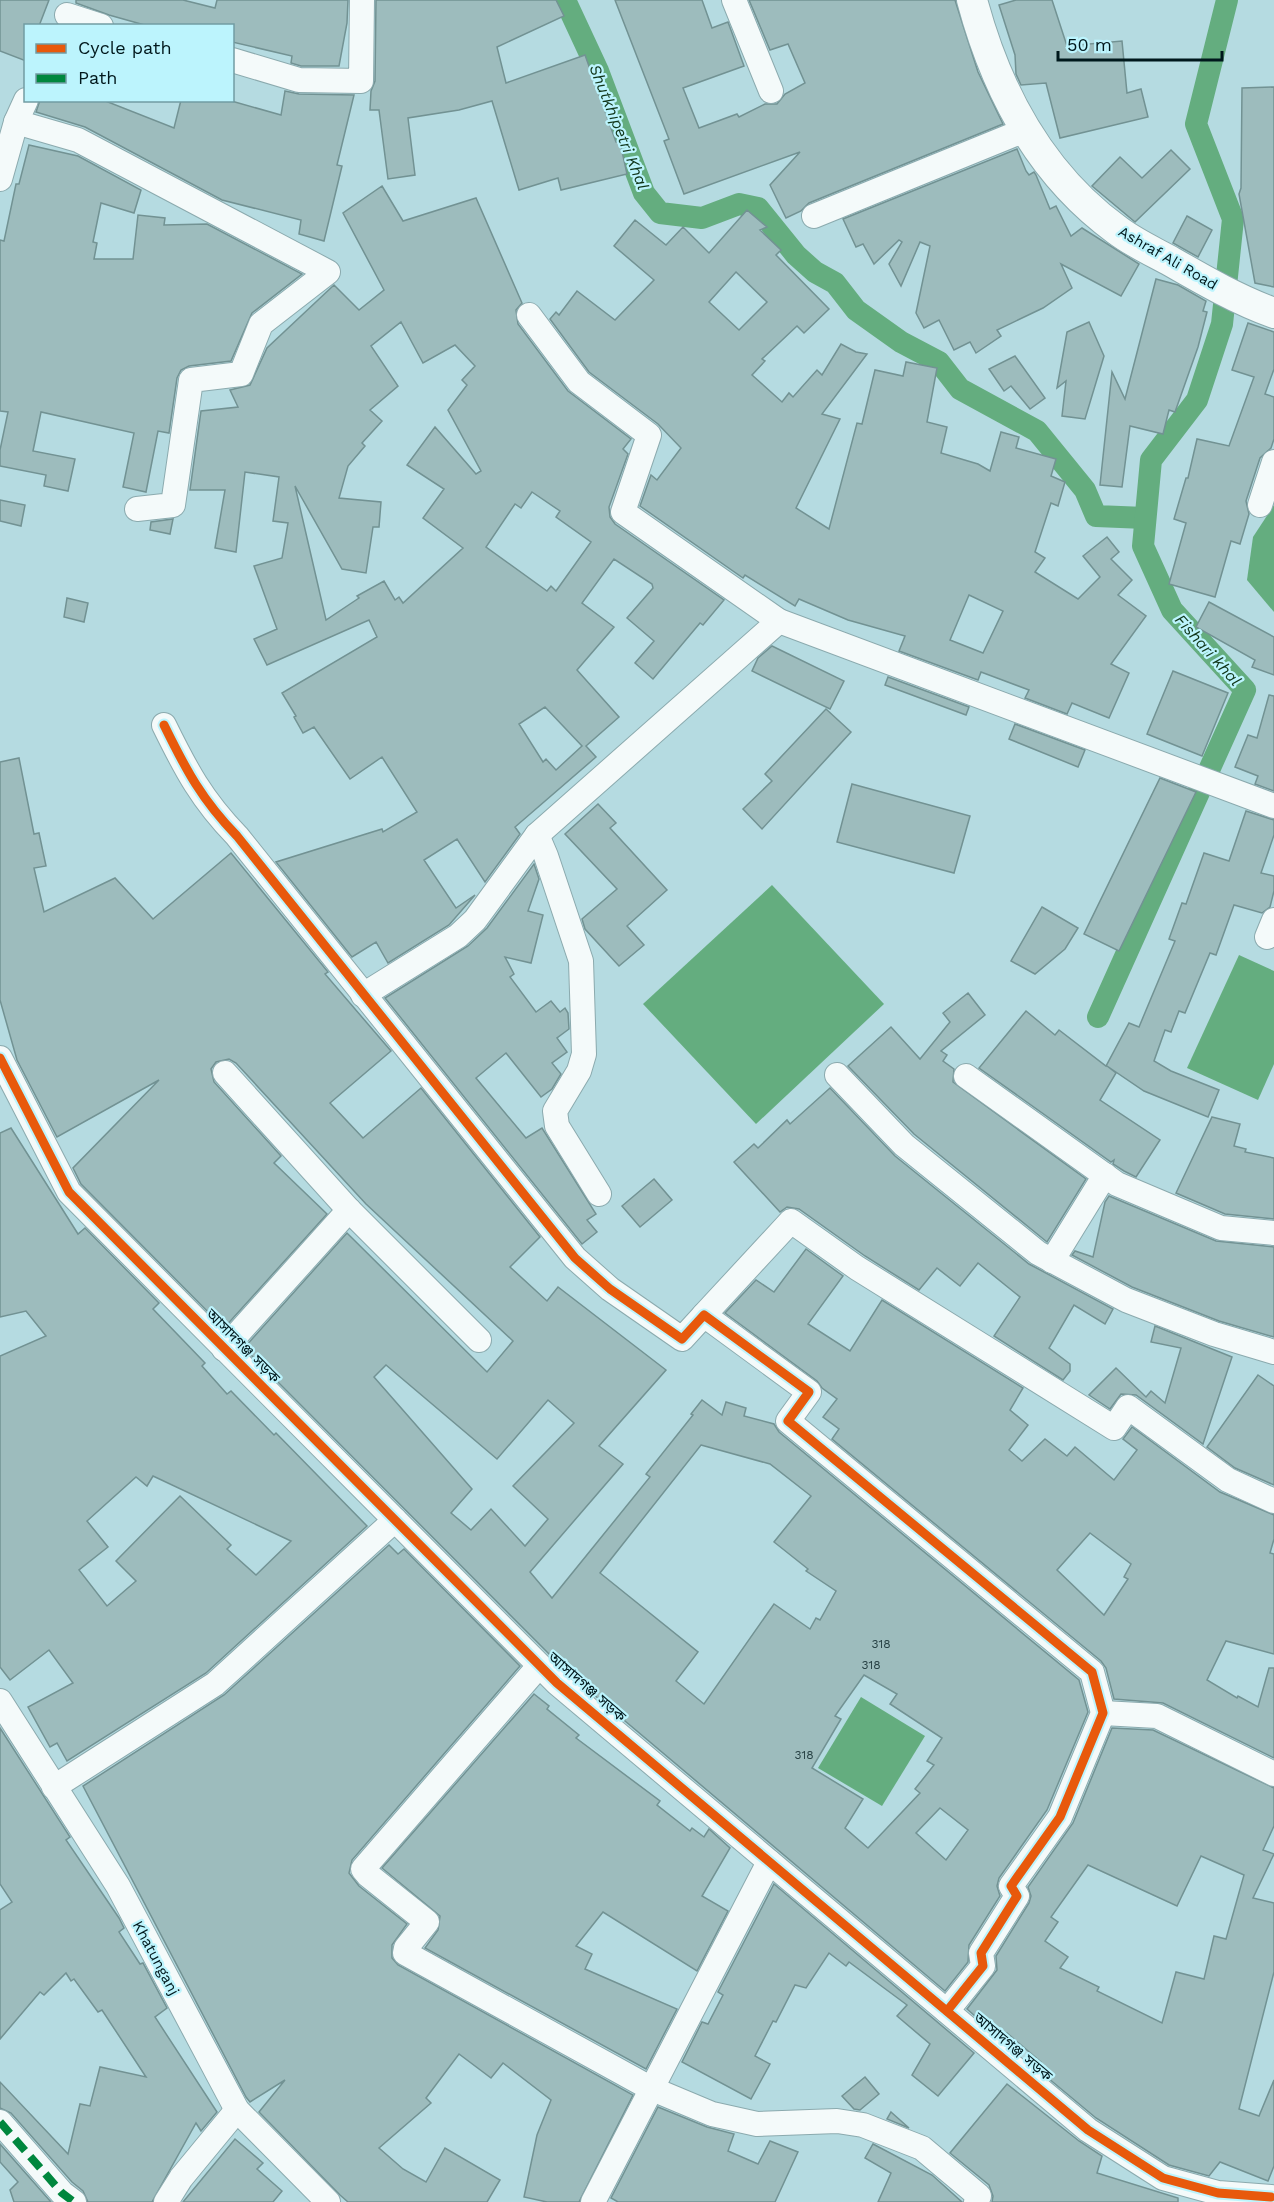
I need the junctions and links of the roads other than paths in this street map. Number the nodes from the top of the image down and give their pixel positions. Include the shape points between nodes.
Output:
1 (362, 0) edge
2 (735, 0) edge
3 (972, 0) edge
4 (67, 13) edge
5 (96, 24) edge
6 (234, 61) edge
7 (771, 90) dead end
8 (21, 111) edge
9 (1025, 130) junction
10 (0, 179) edge
11 (814, 216) dead end
12 (1262, 309) edge
13 (529, 315) dead end
14 (1274, 462) edge
15 (1260, 505) dead end
16 (137, 509) dead end
17 (779, 621) junction
18 (164, 725) dead end
19 (1274, 806) edge
20 (537, 835) junction
21 (363, 995) junction
22 (0, 1058) edge
23 (225, 1073) dead end
24 (837, 1075) dead end
25 (966, 1076) dead end
26 (1105, 1175) junction
27 (599, 1194) dead end
28 (349, 1210) junction
29 (1274, 1233) edge
30 (1052, 1261) junction
31 (704, 1315) junction
32 (479, 1340) dead end
33 (224, 1349) junction
34 (1274, 1352) edge
35 (1274, 1501) edge
36 (395, 1520) junction
37 (539, 1666) junction
38 (0, 1701) edge
39 (1103, 1713) junction
40 (1274, 1774) edge
41 (54, 1787) junction
42 (769, 1862) junction
43 (947, 2011) junction
44 (650, 2088) junction
45 (237, 2110) junction
46 (0, 2122) edge
47 (1272, 2198) edge
48 (74, 2202) edge
49 (166, 2202) edge
50 (328, 2202) edge
51 (593, 2202) edge
52 (976, 2202) edge

1 - 6 street via 361,81 299,80
2 - 7 street
3 - 9 main road, Ashraf Ali Road via 982,40
4 - 5 street
8 - 10 street
8 - 16 street via 328,272 261,324 241,374 191,380 173,505
9 - 11 street
9 - 12 main road, Ashraf Ali Road via 1058,177 1117,231
13 - 17 street via 579,382 649,435 623,512
14 - 15 street
17 - 19 street
17 - 20 street
18 - 21 street via 193,783 215,814 237,836
20 - 21 street via 476,920 458,936
20 - 27 street via 581,961 584,1054 579,1071 555,1111 557,1126
21 - 31 street via 575,1258 609,1289 682,1339
22 - 33 street, আসাদগঞ্জ সড়ক via 69,1192
23 - 28 street
24 - 30 street via 904,1145 1038,1254
25 - 26 street
26 - 29 street via 1117,1184 1221,1228
26 - 30 street
28 - 32 street
28 - 33 street
30 - 34 street via 1126,1300
31 - 35 street via 791,1221 857,1268 1114,1428 1128,1407 1228,1480
31 - 39 street via 809,1392 788,1421 1092,1672
33 - 36 street, আসাদগঞ্জ সড়ক
36 - 37 street, আসাদগঞ্জ সড়ক
36 - 41 street via 215,1684
37 - 42 street, আসাদগঞ্জ সড়ক
37 - 44 street via 363,1869 427,1922 405,1953
38 - 41 street, Khatunganj
39 - 40 street via 1157,1716
39 - 43 street via 1060,1817 1011,1886 1017,1896 981,1953 983,1966
41 - 45 street, Khatunganj via 118,1886
42 - 43 street, আসাদগঞ্জ সড়ক
42 - 44 street
43 - 47 street, আসাদগঞ্জ সড়ক via 1088,2130 1163,2178 1218,2193
44 - 51 street
44 - 52 street via 712,2114 757,2124 837,2121 863,2125 922,2148 980,2196
45 - 49 street
45 - 50 street, Khatunganj
46 - 48 street

